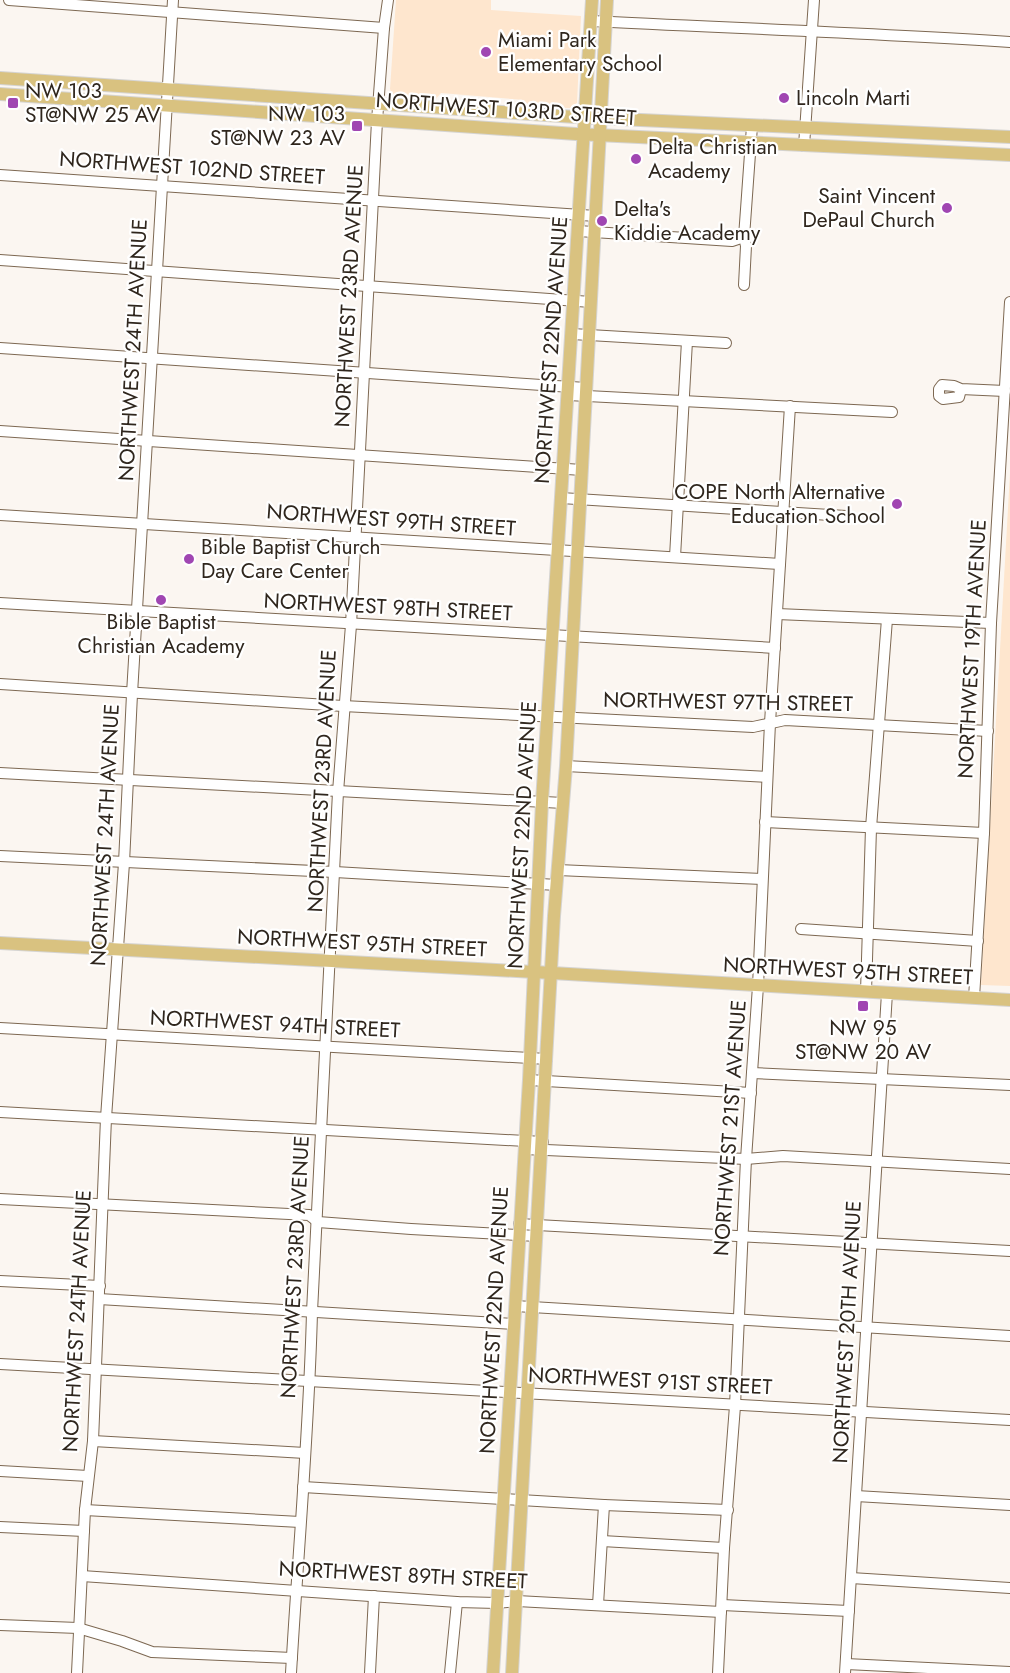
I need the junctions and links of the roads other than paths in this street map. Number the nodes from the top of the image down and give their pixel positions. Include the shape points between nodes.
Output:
1 (9, 0) edge
2 (388, 0) edge
3 (592, 0) edge
4 (607, 0) edge
5 (814, 0) edge
6 (173, 6) edge
7 (590, 21) junction
8 (606, 21) junction
9 (384, 28) junction
10 (812, 31) junction
11 (1010, 42) edge
12 (0, 78) edge
13 (168, 90) junction
14 (0, 94) edge
15 (378, 104) junction
16 (166, 106) junction
17 (584, 117) junction
18 (600, 118) junction
19 (377, 121) junction
20 (753, 126) junction
21 (806, 128) junction
22 (583, 134) junction
23 (600, 135) junction
24 (958, 135) junction
25 (1010, 137) edge
26 (751, 143) junction
27 (804, 146) junction
28 (929, 151) junction
29 (1010, 155) edge
30 (0, 175) edge
31 (162, 186) junction
32 (374, 200) junction
33 (579, 214) junction
34 (596, 216) junction
35 (578, 231) junction
36 (595, 233) junction
37 (744, 237) junction
38 (0, 260) edge
39 (157, 272) junction
40 (744, 285) dead end
41 (370, 286) junction
42 (574, 301) junction
43 (591, 302) junction
44 (1010, 302) edge
45 (572, 334) junction
46 (589, 335) junction
47 (687, 341) junction
48 (726, 343) dead end
49 (0, 348) edge
50 (152, 358) junction
51 (364, 372) junction
52 (962, 389) dead end
53 (568, 391) junction
54 (1005, 391) junction
55 (586, 392) junction
56 (684, 401) junction
57 (790, 406) junction
58 (892, 412) dead end
59 (0, 430) edge
60 (147, 439) junction
61 (360, 454) junction
62 (562, 468) junction
63 (582, 470) junction
64 (561, 498) junction
65 (580, 499) junction
66 (678, 506) junction
67 (783, 512) junction
68 (0, 515) edge
69 (846, 516) dead end
70 (142, 524) junction
71 (354, 537) junction
72 (558, 550) junction
73 (578, 551) junction
74 (675, 557) junction
75 (780, 564) junction
76 (0, 603) edge
77 (137, 612) junction
78 (777, 614) junction
79 (887, 619) junction
80 (991, 623) junction
81 (351, 625) junction
82 (552, 635) junction
83 (573, 636) junction
84 (775, 648) junction
85 (0, 684) edge
86 (132, 693) junction
87 (343, 706) junction
88 (548, 717) junction
89 (568, 718) junction
90 (770, 723) junction
91 (878, 726) junction
92 (988, 731) junction
93 (566, 766) junction
94 (0, 773) edge
95 (767, 777) junction
96 (128, 779) junction
97 (338, 792) junction
98 (542, 802) junction
99 (563, 803) junction
100 (765, 822) junction
101 (871, 828) junction
102 (984, 833) junction
103 (0, 856) edge
104 (124, 863) junction
105 (558, 870) junction
106 (335, 872) junction
107 (762, 879) junction
108 (538, 885) junction
109 (557, 885) junction
110 (801, 929) dead end
111 (868, 933) junction
112 (978, 941) junction
113 (0, 943) edge
114 (119, 950) junction
115 (331, 962) junction
116 (533, 972) junction
117 (552, 973) junction
118 (758, 986) junction
119 (866, 992) junction
120 (887, 993) junction
121 (974, 998) junction
122 (1010, 1000) edge
123 (0, 1028) edge
124 (112, 1035) junction
125 (327, 1046) junction
126 (530, 1058) junction
127 (547, 1059) junction
128 (752, 1073) junction
129 (882, 1079) junction
130 (529, 1080) junction
131 (546, 1080) junction
132 (1010, 1085) edge
133 (751, 1093) junction
134 (0, 1112) edge
135 (106, 1118) junction
136 (321, 1128) junction
137 (524, 1145) junction
138 (542, 1146) junction
139 (746, 1159) junction
140 (877, 1161) junction
141 (1010, 1169) edge
142 (0, 1198) edge
143 (103, 1204) junction
144 (318, 1222) junction
145 (518, 1229) junction
146 (538, 1231) junction
147 (742, 1236) junction
148 (872, 1243) junction
149 (1010, 1251) edge
150 (0, 1281) edge
151 (100, 1286) junction
152 (99, 1299) junction
153 (514, 1306) junction
154 (533, 1307) junction
155 (312, 1312) junction
156 (738, 1318) junction
157 (514, 1324) junction
158 (866, 1329) junction
159 (1010, 1336) edge
160 (0, 1364) edge
161 (96, 1370) junction
162 (310, 1382) junction
163 (509, 1393) junction
164 (528, 1394) junction
165 (735, 1406) junction
166 (861, 1411) junction
167 (1010, 1419) edge
168 (93, 1441) junction
169 (305, 1453) junction
170 (0, 1471) edge
171 (88, 1476) junction
172 (303, 1487) junction
173 (856, 1496) junction
174 (503, 1498) junction
175 (522, 1499) junction
176 (604, 1505) junction
177 (1010, 1505) edge
178 (85, 1510) junction
179 (728, 1510) junction
180 (300, 1522) junction
181 (0, 1527) edge
182 (84, 1531) junction
183 (602, 1541) junction
184 (724, 1548) junction
185 (82, 1576) junction
186 (851, 1578) junction
187 (1010, 1588) edge
188 (296, 1589) junction
189 (374, 1596) junction
190 (516, 1601) junction
191 (457, 1602) junction
192 (497, 1603) junction
193 (598, 1605) junction
194 (721, 1609) junction
195 (849, 1611) junction
196 (0, 1624) edge
197 (78, 1628) junction
198 (292, 1658) junction
199 (846, 1668) edge
200 (1010, 1672) edge
201 (77, 1673) edge
202 (291, 1673) edge
203 (370, 1673) edge
204 (450, 1673) edge
205 (493, 1673) edge
206 (513, 1673) edge
207 (718, 1673) edge

1 - 6 street
2 - 9 street, NORTHWEST 23RD AVENUE
3 - 7 main road, NORTHWEST 22ND AVENUE
4 - 8 main road, NORTHWEST 22ND AVENUE
5 - 10 street
6 - 9 street
6 - 13 street, NORTHWEST 24TH AVENUE
7 - 8 street
7 - 17 main road, NORTHWEST 22ND AVENUE
8 - 10 street
8 - 18 main road, NORTHWEST 22ND AVENUE
9 - 15 street, NORTHWEST 23RD AVENUE
10 - 11 street
10 - 21 street
12 - 13 main road, NORTHWEST 103RD STREET
13 - 15 main road, NORTHWEST 103RD STREET
13 - 16 street, NORTHWEST 24TH AVENUE
14 - 16 main road, NORTHWEST 103RD STREET
15 - 17 main road, NORTHWEST 103RD STREET
15 - 19 street, NORTHWEST 23RD AVENUE
16 - 19 main road, NORTHWEST 103RD STREET
16 - 31 street, NORTHWEST 24TH AVENUE
17 - 18 main road, NORTHWEST 103RD STREET
17 - 22 main road, NORTHWEST 22ND AVENUE
18 - 20 main road, NORTHWEST 103RD STREET
18 - 23 main road, NORTHWEST 22ND AVENUE
19 - 22 main road, NORTHWEST 103RD STREET
19 - 32 street, NORTHWEST 23RD AVENUE
20 - 21 main road, NORTHWEST 103RD STREET
20 - 26 street
21 - 24 main road, NORTHWEST 103RD STREET
21 - 27 street
22 - 23 main road, NORTHWEST 103RD STREET
22 - 33 main road, NORTHWEST 22ND AVENUE
23 - 26 main road, NORTHWEST 103RD STREET
23 - 34 main road, NORTHWEST 22ND AVENUE
24 - 25 main road, NORTHWEST 103RD STREET
24 - 28 main road via 941,139
26 - 27 main road, NORTHWEST 103RD STREET
26 - 37 street
27 - 28 main road, NORTHWEST 103RD STREET
28 - 29 main road, NORTHWEST 103RD STREET
30 - 31 street, NORTHWEST 102ND STREET
31 - 32 street, NORTHWEST 102ND STREET
31 - 39 street, NORTHWEST 24TH AVENUE
32 - 33 street, NORTHWEST 102ND STREET
32 - 41 street, NORTHWEST 23RD AVENUE
33 - 34 street, NORTHWEST 102ND STREET
33 - 35 main road, NORTHWEST 22ND AVENUE
34 - 36 main road, NORTHWEST 22ND AVENUE
35 - 36 street
35 - 42 main road, NORTHWEST 22ND AVENUE
36 - 37 street via 732,241
36 - 43 main road, NORTHWEST 22ND AVENUE
37 - 40 street
38 - 39 street
39 - 41 street
39 - 50 street, NORTHWEST 24TH AVENUE
41 - 42 street
41 - 51 street, NORTHWEST 23RD AVENUE
42 - 43 street
42 - 45 main road, NORTHWEST 22ND AVENUE
43 - 46 main road, NORTHWEST 22ND AVENUE
44 - 54 street, NORTHWEST 19TH AVENUE
45 - 46 street
45 - 53 main road, NORTHWEST 22ND AVENUE
46 - 47 street
46 - 55 main road, NORTHWEST 22ND AVENUE
47 - 48 street
47 - 56 street
49 - 50 street
50 - 51 street
50 - 60 street, NORTHWEST 24TH AVENUE
51 - 53 street
51 - 61 street, NORTHWEST 23RD AVENUE
52 - 54 street
53 - 55 street
53 - 62 main road, NORTHWEST 22ND AVENUE
54 - 80 street, NORTHWEST 19TH AVENUE
55 - 56 street
55 - 63 main road, NORTHWEST 22ND AVENUE
56 - 57 street
56 - 66 street
57 - 58 street
57 - 67 street, NORTHWEST 21ST AVENUE
59 - 60 street
60 - 61 street
60 - 70 street, NORTHWEST 24TH AVENUE
61 - 62 street
61 - 71 street, NORTHWEST 23RD AVENUE
62 - 63 street
62 - 64 main road, NORTHWEST 22ND AVENUE
63 - 65 main road, NORTHWEST 22ND AVENUE
64 - 65 street
64 - 72 main road, NORTHWEST 22ND AVENUE
65 - 66 street
65 - 73 main road, NORTHWEST 22ND AVENUE
66 - 67 street
66 - 74 street
67 - 69 street
67 - 75 street, NORTHWEST 21ST AVENUE
68 - 70 street, NORTHWEST 99TH STREET
70 - 71 street, NORTHWEST 99TH STREET
70 - 77 street, NORTHWEST 24TH AVENUE
71 - 72 street, NORTHWEST 99TH STREET
71 - 81 street, NORTHWEST 23RD AVENUE
72 - 73 street, NORTHWEST 99TH STREET
72 - 82 main road, NORTHWEST 22ND AVENUE
73 - 74 street, NORTHWEST 99TH STREET
73 - 83 main road, NORTHWEST 22ND AVENUE
74 - 75 street, NORTHWEST 99TH STREET
75 - 78 street, NORTHWEST 21ST AVENUE
76 - 77 street, NORTHWEST 98TH STREET
77 - 81 street, NORTHWEST 98TH STREET
77 - 86 street, NORTHWEST 24TH AVENUE
78 - 79 street
78 - 84 street, NORTHWEST 21ST AVENUE
79 - 80 street
79 - 91 street
80 - 92 street, NORTHWEST 19TH AVENUE
81 - 82 street, NORTHWEST 98TH STREET
81 - 87 street, NORTHWEST 23RD AVENUE
82 - 83 street, NORTHWEST 98TH STREET
82 - 88 main road, NORTHWEST 22ND AVENUE
83 - 84 street, NORTHWEST 98TH STREET
83 - 89 main road, NORTHWEST 22ND AVENUE
84 - 90 street, NORTHWEST 21ST AVENUE
85 - 86 street, NORTHWEST 97TH STREET
86 - 87 street, NORTHWEST 97TH STREET
86 - 96 street, NORTHWEST 24TH AVENUE
87 - 88 street, NORTHWEST 97TH STREET
87 - 97 street, NORTHWEST 23RD AVENUE
88 - 89 street, NORTHWEST 97TH STREET
88 - 98 main road, NORTHWEST 22ND AVENUE
89 - 90 street, NORTHWEST 97TH STREET via 753,727
89 - 93 main road, NORTHWEST 22ND AVENUE
90 - 91 street, NORTHWEST 97TH STREET via 785,720
90 - 95 street, NORTHWEST 21ST AVENUE
91 - 92 street, NORTHWEST 97TH STREET
91 - 101 street
92 - 102 street, NORTHWEST 19TH AVENUE
93 - 95 street
93 - 99 main road, NORTHWEST 22ND AVENUE
94 - 96 street
95 - 100 street, NORTHWEST 21ST AVENUE
96 - 97 street
96 - 104 street, NORTHWEST 24TH AVENUE
97 - 98 street
97 - 106 street, NORTHWEST 23RD AVENUE
98 - 99 street
98 - 108 main road, NORTHWEST 22ND AVENUE
99 - 105 main road, NORTHWEST 22ND AVENUE
100 - 101 street
100 - 107 street, NORTHWEST 21ST AVENUE
101 - 102 street
101 - 111 street
102 - 112 street, NORTHWEST 19TH AVENUE
103 - 104 street
104 - 106 street
104 - 114 street, NORTHWEST 24TH AVENUE
105 - 107 street
105 - 109 main road, NORTHWEST 22ND AVENUE
106 - 108 street
106 - 115 street, NORTHWEST 23RD AVENUE
107 - 118 street, NORTHWEST 21ST AVENUE
108 - 109 street
108 - 116 main road, NORTHWEST 22ND AVENUE
109 - 117 main road, NORTHWEST 22ND AVENUE
110 - 111 street
111 - 112 street
111 - 119 street
112 - 121 street, NORTHWEST 19TH AVENUE
113 - 114 main road, NORTHWEST 95TH STREET
114 - 115 main road, NORTHWEST 95TH STREET
114 - 124 street, NORTHWEST 24TH AVENUE
115 - 116 main road, NORTHWEST 95TH STREET
115 - 125 street, NORTHWEST 23RD AVENUE
116 - 117 main road, NORTHWEST 95TH STREET
116 - 126 main road, NORTHWEST 22ND AVENUE
117 - 118 main road, NORTHWEST 95TH STREET
117 - 127 main road, NORTHWEST 22ND AVENUE
118 - 119 main road, NORTHWEST 95TH STREET
118 - 128 street, NORTHWEST 21ST AVENUE
119 - 120 main road, NORTHWEST 95TH STREET
120 - 121 main road, NORTHWEST 95TH STREET
120 - 129 street, NORTHWEST 20TH AVENUE
121 - 122 main road, NORTHWEST 95TH STREET
123 - 124 street, NORTHWEST 94TH STREET
124 - 125 street, NORTHWEST 94TH STREET
124 - 135 street, NORTHWEST 24TH AVENUE
125 - 126 street, NORTHWEST 94TH STREET
125 - 136 street, NORTHWEST 23RD AVENUE
126 - 127 street, NORTHWEST 94TH STREET
126 - 130 main road, NORTHWEST 22ND AVENUE
127 - 131 main road, NORTHWEST 22ND AVENUE
128 - 129 street
128 - 133 street, NORTHWEST 21ST AVENUE
129 - 132 street
129 - 140 street, NORTHWEST 20TH AVENUE
130 - 131 street
130 - 137 main road, NORTHWEST 22ND AVENUE
131 - 133 street
131 - 138 main road, NORTHWEST 22ND AVENUE
133 - 139 street, NORTHWEST 21ST AVENUE
134 - 135 street
135 - 136 street
135 - 143 street, NORTHWEST 24TH AVENUE
136 - 137 street
136 - 144 street, NORTHWEST 23RD AVENUE
137 - 138 street
137 - 145 main road, NORTHWEST 22ND AVENUE
138 - 139 street
138 - 146 main road, NORTHWEST 22ND AVENUE
139 - 140 street via 783,1156
139 - 147 street, NORTHWEST 21ST AVENUE
140 - 141 street
140 - 148 street, NORTHWEST 20TH AVENUE
142 - 143 street
143 - 144 street via 309,1215
143 - 151 street, NORTHWEST 24TH AVENUE
144 - 145 street via 411,1229
144 - 155 street, NORTHWEST 23RD AVENUE
145 - 146 street
145 - 153 main road, NORTHWEST 22ND AVENUE
146 - 147 street
146 - 154 main road, NORTHWEST 22ND AVENUE
147 - 148 street
147 - 156 street, NORTHWEST 21ST AVENUE
148 - 149 street
148 - 158 street, NORTHWEST 20TH AVENUE
150 - 151 street
151 - 152 street, NORTHWEST 24TH AVENUE
152 - 155 street
152 - 161 street, NORTHWEST 24TH AVENUE
153 - 154 street
153 - 157 main road, NORTHWEST 22ND AVENUE
154 - 156 street
154 - 164 main road, NORTHWEST 22ND AVENUE
155 - 157 street
155 - 162 street, NORTHWEST 23RD AVENUE
156 - 158 street
156 - 165 street, NORTHWEST 21ST AVENUE
157 - 163 main road, NORTHWEST 22ND AVENUE
158 - 159 street
158 - 166 street, NORTHWEST 20TH AVENUE
160 - 161 street, NORTHWEST 91ST STREET
161 - 162 street, NORTHWEST 91ST STREET
161 - 168 street, NORTHWEST 24TH AVENUE
162 - 163 street, NORTHWEST 91ST STREET
162 - 169 street, NORTHWEST 23RD AVENUE
163 - 164 street, NORTHWEST 91ST STREET
163 - 174 main road, NORTHWEST 22ND AVENUE
164 - 165 street, NORTHWEST 91ST STREET
164 - 175 main road, NORTHWEST 22ND AVENUE
165 - 166 street, NORTHWEST 91ST STREET
165 - 179 street, NORTHWEST 21ST AVENUE
166 - 167 street, NORTHWEST 91ST STREET
166 - 173 street, NORTHWEST 20TH AVENUE
168 - 169 street
168 - 171 street, NORTHWEST 24TH AVENUE
169 - 172 street, NORTHWEST 23RD AVENUE
170 - 171 street
171 - 178 street, NORTHWEST 24TH AVENUE
172 - 174 street
172 - 180 street, NORTHWEST 23RD AVENUE
173 - 177 street
173 - 186 street, NORTHWEST 20TH AVENUE
174 - 175 street
174 - 192 main road, NORTHWEST 22ND AVENUE
175 - 176 street
175 - 190 main road, NORTHWEST 22ND AVENUE
176 - 179 street
176 - 183 street
178 - 180 street
178 - 182 street, NORTHWEST 24TH AVENUE
179 - 184 street, NORTHWEST 21ST AVENUE
180 - 188 street, NORTHWEST 23RD AVENUE
181 - 182 street
182 - 185 street, NORTHWEST 24TH AVENUE
183 - 184 street
183 - 193 street
184 - 194 street, NORTHWEST 21ST AVENUE
185 - 188 street, NORTHWEST 89TH STREET
185 - 197 street, NORTHWEST 24TH AVENUE
186 - 187 street
186 - 195 street, NORTHWEST 20TH AVENUE
188 - 189 street, NORTHWEST 89TH STREET
188 - 198 street, NORTHWEST 23RD AVENUE
189 - 191 street, NORTHWEST 89TH STREET
189 - 203 street
190 - 192 street, NORTHWEST 89TH STREET
190 - 193 street, NORTHWEST 89TH STREET
190 - 206 main road, NORTHWEST 22ND AVENUE
191 - 192 street, NORTHWEST 89TH STREET
191 - 204 street
192 - 205 main road, NORTHWEST 22ND AVENUE
193 - 194 street, NORTHWEST 89TH STREET
194 - 195 street, NORTHWEST 89TH STREET
194 - 207 street, NORTHWEST 21ST AVENUE
195 - 199 street, NORTHWEST 20TH AVENUE
196 - 197 street
197 - 198 street via 152,1652
197 - 201 street, NORTHWEST 24TH AVENUE
198 - 202 street, NORTHWEST 23RD AVENUE
199 - 200 street

